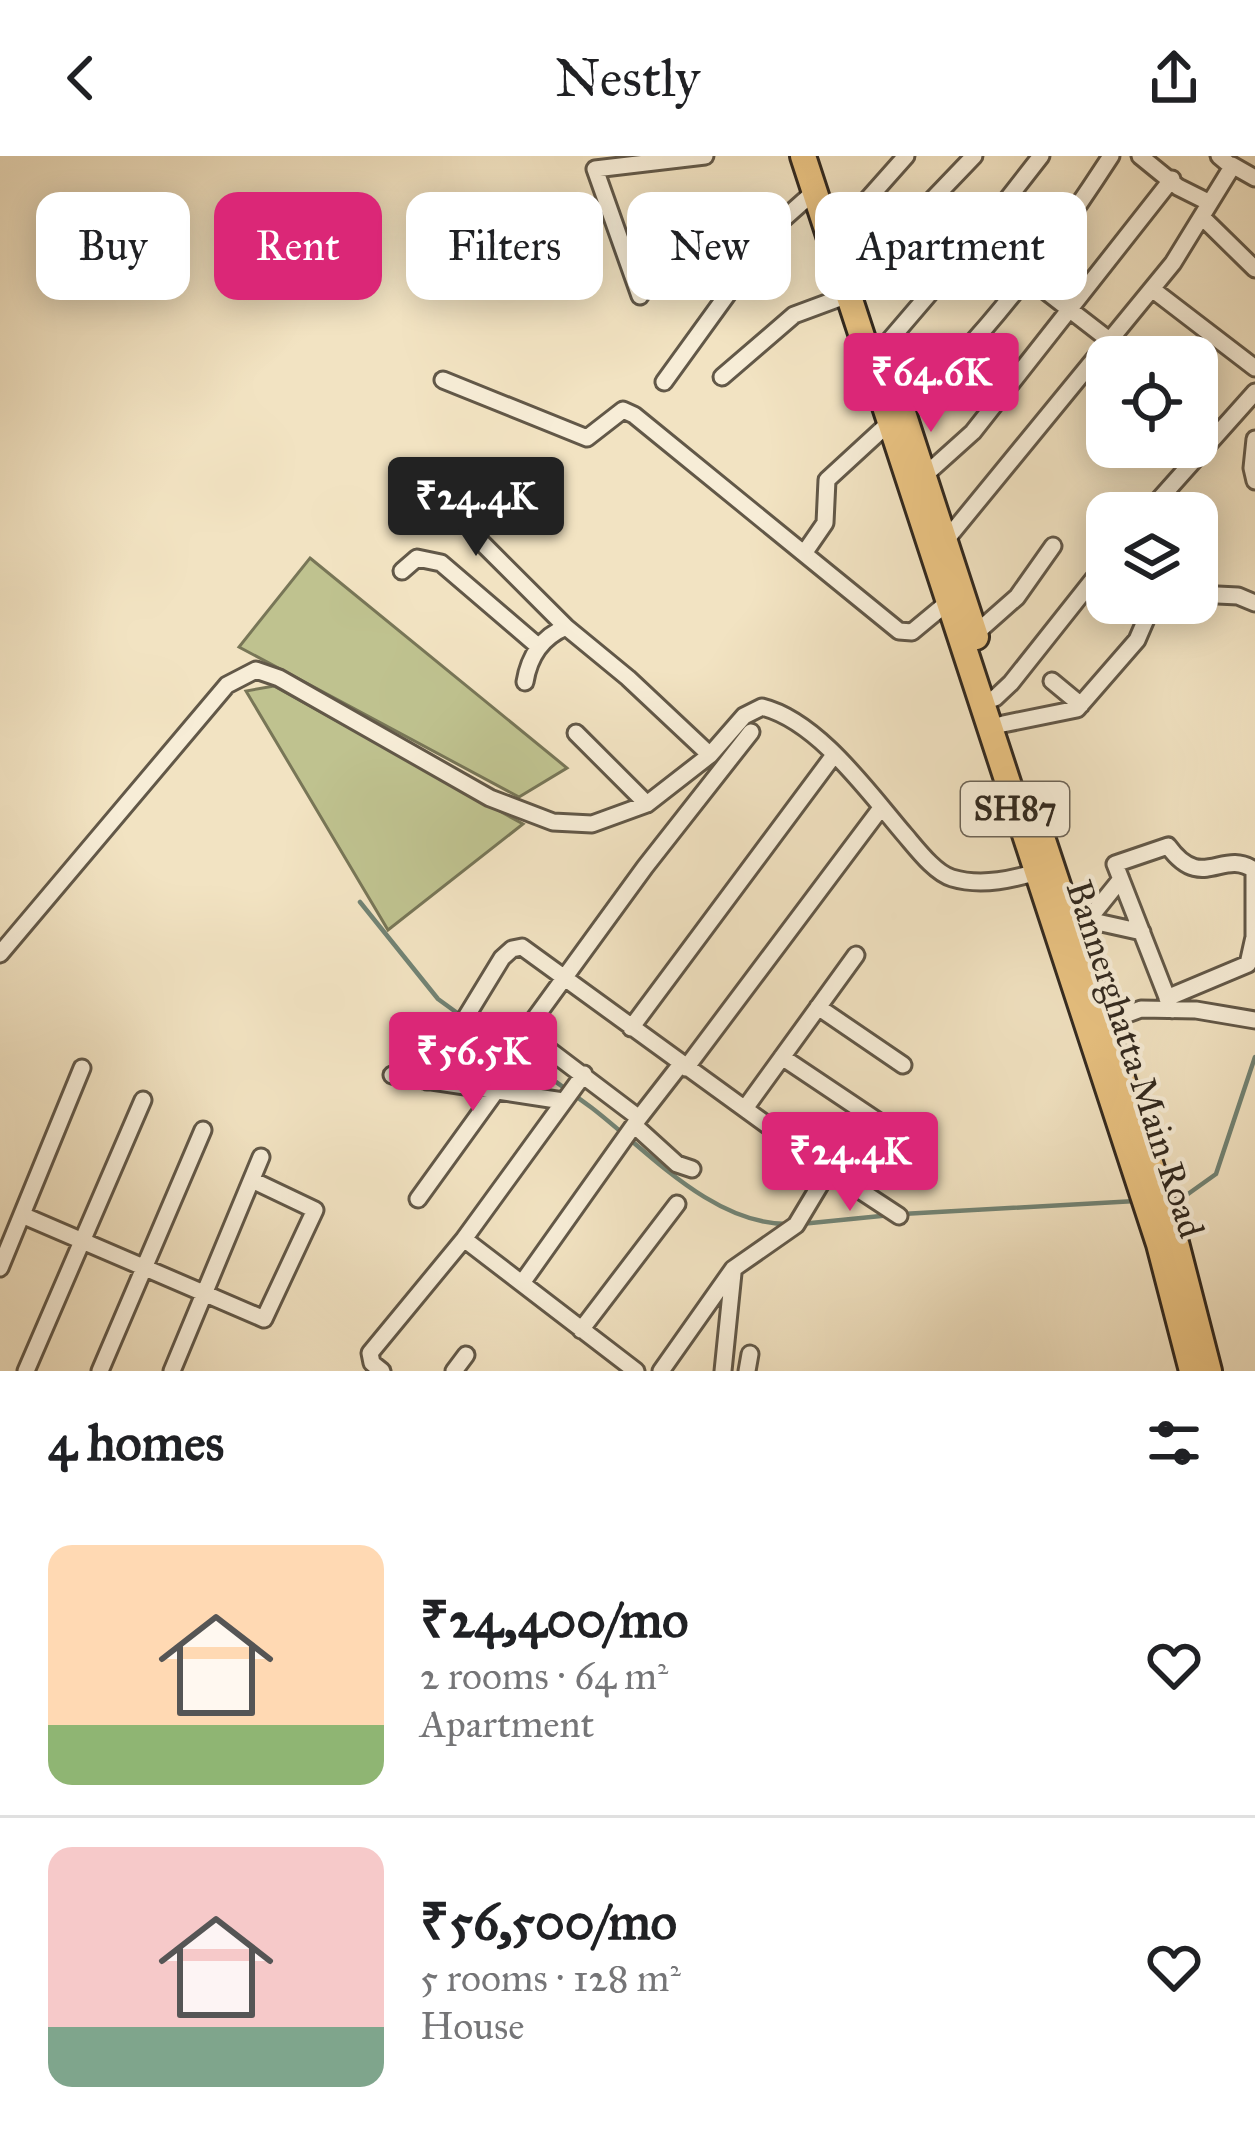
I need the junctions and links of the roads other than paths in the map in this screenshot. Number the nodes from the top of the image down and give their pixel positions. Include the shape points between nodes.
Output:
1 (706, 156) edge
2 (803, 156) edge
3 (820, 156) edge
4 (906, 156) edge
5 (974, 156) edge
6 (1041, 156) edge
7 (1111, 156) edge
8 (1140, 156) edge
9 (1226, 161) edge
10 (1255, 178) edge
11 (1172, 179) junction
12 (814, 191) joint
13 (832, 192) edge
14 (874, 192) edge
15 (941, 192) edge
16 (1013, 192) edge
17 (1087, 193) edge
18 (1206, 210) junction
19 (627, 260) edge
20 (1255, 269) edge
21 (1152, 289) junction
22 (824, 300) edge
23 (858, 300) edge
24 (860, 300) edge
25 (924, 300) edge
26 (1006, 300) edge
27 (1057, 300) edge
28 (1070, 310) junction
29 (1105, 336) edge
30 (1112, 336) edge
31 (882, 349) junction
32 (1086, 367) edge
33 (1255, 368) edge
34 (722, 377) dead end
35 (443, 380) dead end
36 (664, 382) dead end
37 (1251, 403) edge
38 (896, 417) junction
39 (1255, 439) edge
40 (924, 476) junction
41 (1255, 481) edge
42 (1167, 492) edge
43 (946, 540) junction
44 (481, 542) dead end
45 (1053, 547) dead end
46 (805, 551) junction
47 (402, 571) dead end
48 (1086, 590) edge
49 (1218, 596) edge
50 (947, 603) junction
51 (1255, 603) edge
52 (1144, 624) edge
53 (566, 627) junction
54 (975, 634) junction
55 (539, 647) junction
56 (1052, 681) dead end
57 (526, 682) dead end
58 (988, 700) junction
59 (1081, 705) junction
60 (1004, 724) junction
61 (751, 732) dead end
62 (576, 733) dead end
63 (710, 755) junction
64 (834, 755) junction
65 (646, 804) junction
66 (881, 808) junction
67 (1044, 870) junction
68 (1121, 879) junction
69 (1080, 923) junction
70 (1142, 932) junction
71 (0, 954) edge
72 (856, 955) dead end
73 (567, 977) junction
74 (1169, 1004) junction
75 (818, 1007) junction
76 (1255, 1020) edge
77 (1095, 1026) junction
78 (631, 1028) junction
79 (782, 1057) junction
80 (903, 1065) dead end
81 (684, 1066) junction
82 (82, 1068) dead end
83 (584, 1074) junction
84 (392, 1076) dead end
85 (427, 1081) junction
86 (496, 1091) junction
87 (143, 1100) dead end
88 (563, 1101) junction
89 (746, 1107) junction
90 (636, 1122) junction
91 (882, 1124) dead end
92 (203, 1130) dead end
93 (261, 1157) dead end
94 (692, 1169) dead end
95 (829, 1169) junction
96 (252, 1180) junction
97 (1153, 1198) junction
98 (418, 1199) dead end
99 (677, 1204) dead end
100 (22, 1215) junction
101 (899, 1216) dead end
102 (464, 1239) junction
103 (82, 1241) junction
104 (0, 1268) edge
105 (144, 1268) junction
106 (733, 1270) junction
107 (522, 1283) junction
108 (204, 1293) junction
109 (581, 1330) junction
110 (466, 1355) dead end
111 (26, 1371) edge
112 (100, 1371) edge
113 (172, 1371) edge
114 (382, 1371) edge
115 (454, 1371) edge
116 (636, 1371) edge
117 (661, 1371) edge
118 (723, 1371) edge
119 (1192, 1371) edge
120 (1209, 1371) edge

1 - 19 street via 595,170
2 - 12 main road, Bannerghatta Main Road / SH87
3 - 13 main road
4 - 14 street
5 - 15 street
6 - 16 street
7 - 17 street
8 - 11 street
9 - 10 street
9 - 18 street
11 - 18 street
11 - 28 street
12 - 36 street via 779,223
18 - 20 street
18 - 21 street
21 - 30 street
21 - 33 street
22 - 34 street
23 - 38 main road, Bannerghatta Main Road / SH87
24 - 31 main road
25 - 31 street
26 - 38 street
27 - 28 street
28 - 29 street
28 - 40 street via 973,432
31 - 38 main road
32 - 43 street
35 - 46 street via 587,438 623,410 634,415
37 - 42 street
38 - 40 main road
38 - 46 street via 827,481 825,523
38 - 50 main road, Bannerghatta Main Road / SH87
39 - 41 street
40 - 43 main road
43 - 54 main road
44 - 53 street
45 - 54 street via 1017,597
46 - 50 street via 899,631 912,632
47 - 55 street via 434,559
48 - 58 street
49 - 51 street
50 - 58 main road, Bannerghatta Main Road / SH87
52 - 59 street
53 - 55 street
53 - 63 street
54 - 58 main road
55 - 57 street
56 - 59 street
58 - 60 main road
58 - 67 main road, Bannerghatta Main Road / SH87
59 - 60 street
60 - 67 main road
61 - 73 street
62 - 65 street
63 - 64 street via 762,707 782,712
63 - 65 street
64 - 66 street
64 - 78 street
65 - 71 street via 592,824 553,822 490,798 256,670 227,685
66 - 67 street via 947,877 982,883
66 - 81 street
67 - 69 main road
67 - 77 main road, Bannerghatta Main Road / SH87
68 - 69 street
68 - 70 street
68 - 74 street via 1115,864 1168,846 1192,868 1241,863 1254,871 1248,964
69 - 70 street
69 - 77 main road
70 - 74 street
72 - 75 street
73 - 78 street
73 - 83 street via 530,1025 532,1037
73 - 85 street via 522,947 512,950
74 - 76 street
74 - 77 street
75 - 79 street
75 - 80 street
77 - 97 main road
78 - 81 street
79 - 89 street
79 - 91 street
81 - 89 street
81 - 90 street
82 - 100 street
83 - 88 street
83 - 90 street
84 - 85 street
85 - 86 street
86 - 88 street
86 - 98 street
87 - 103 street
88 - 102 street
89 - 95 street
90 - 94 street
90 - 107 street
92 - 105 street
93 - 96 street
95 - 101 street
95 - 106 street via 796,1226
96 - 108 street
96 - 108 street via 315,1210 263,1319
97 - 119 main road, Bannerghatta Main Road
97 - 120 main road via 1192,1296
99 - 109 street
100 - 103 street
100 - 104 street
102 - 107 street
102 - 114 street via 370,1353
103 - 105 street
103 - 111 street
105 - 108 street
105 - 112 street
106 - 117 street
106 - 118 street
107 - 109 street
108 - 113 street
109 - 116 street
110 - 115 street

